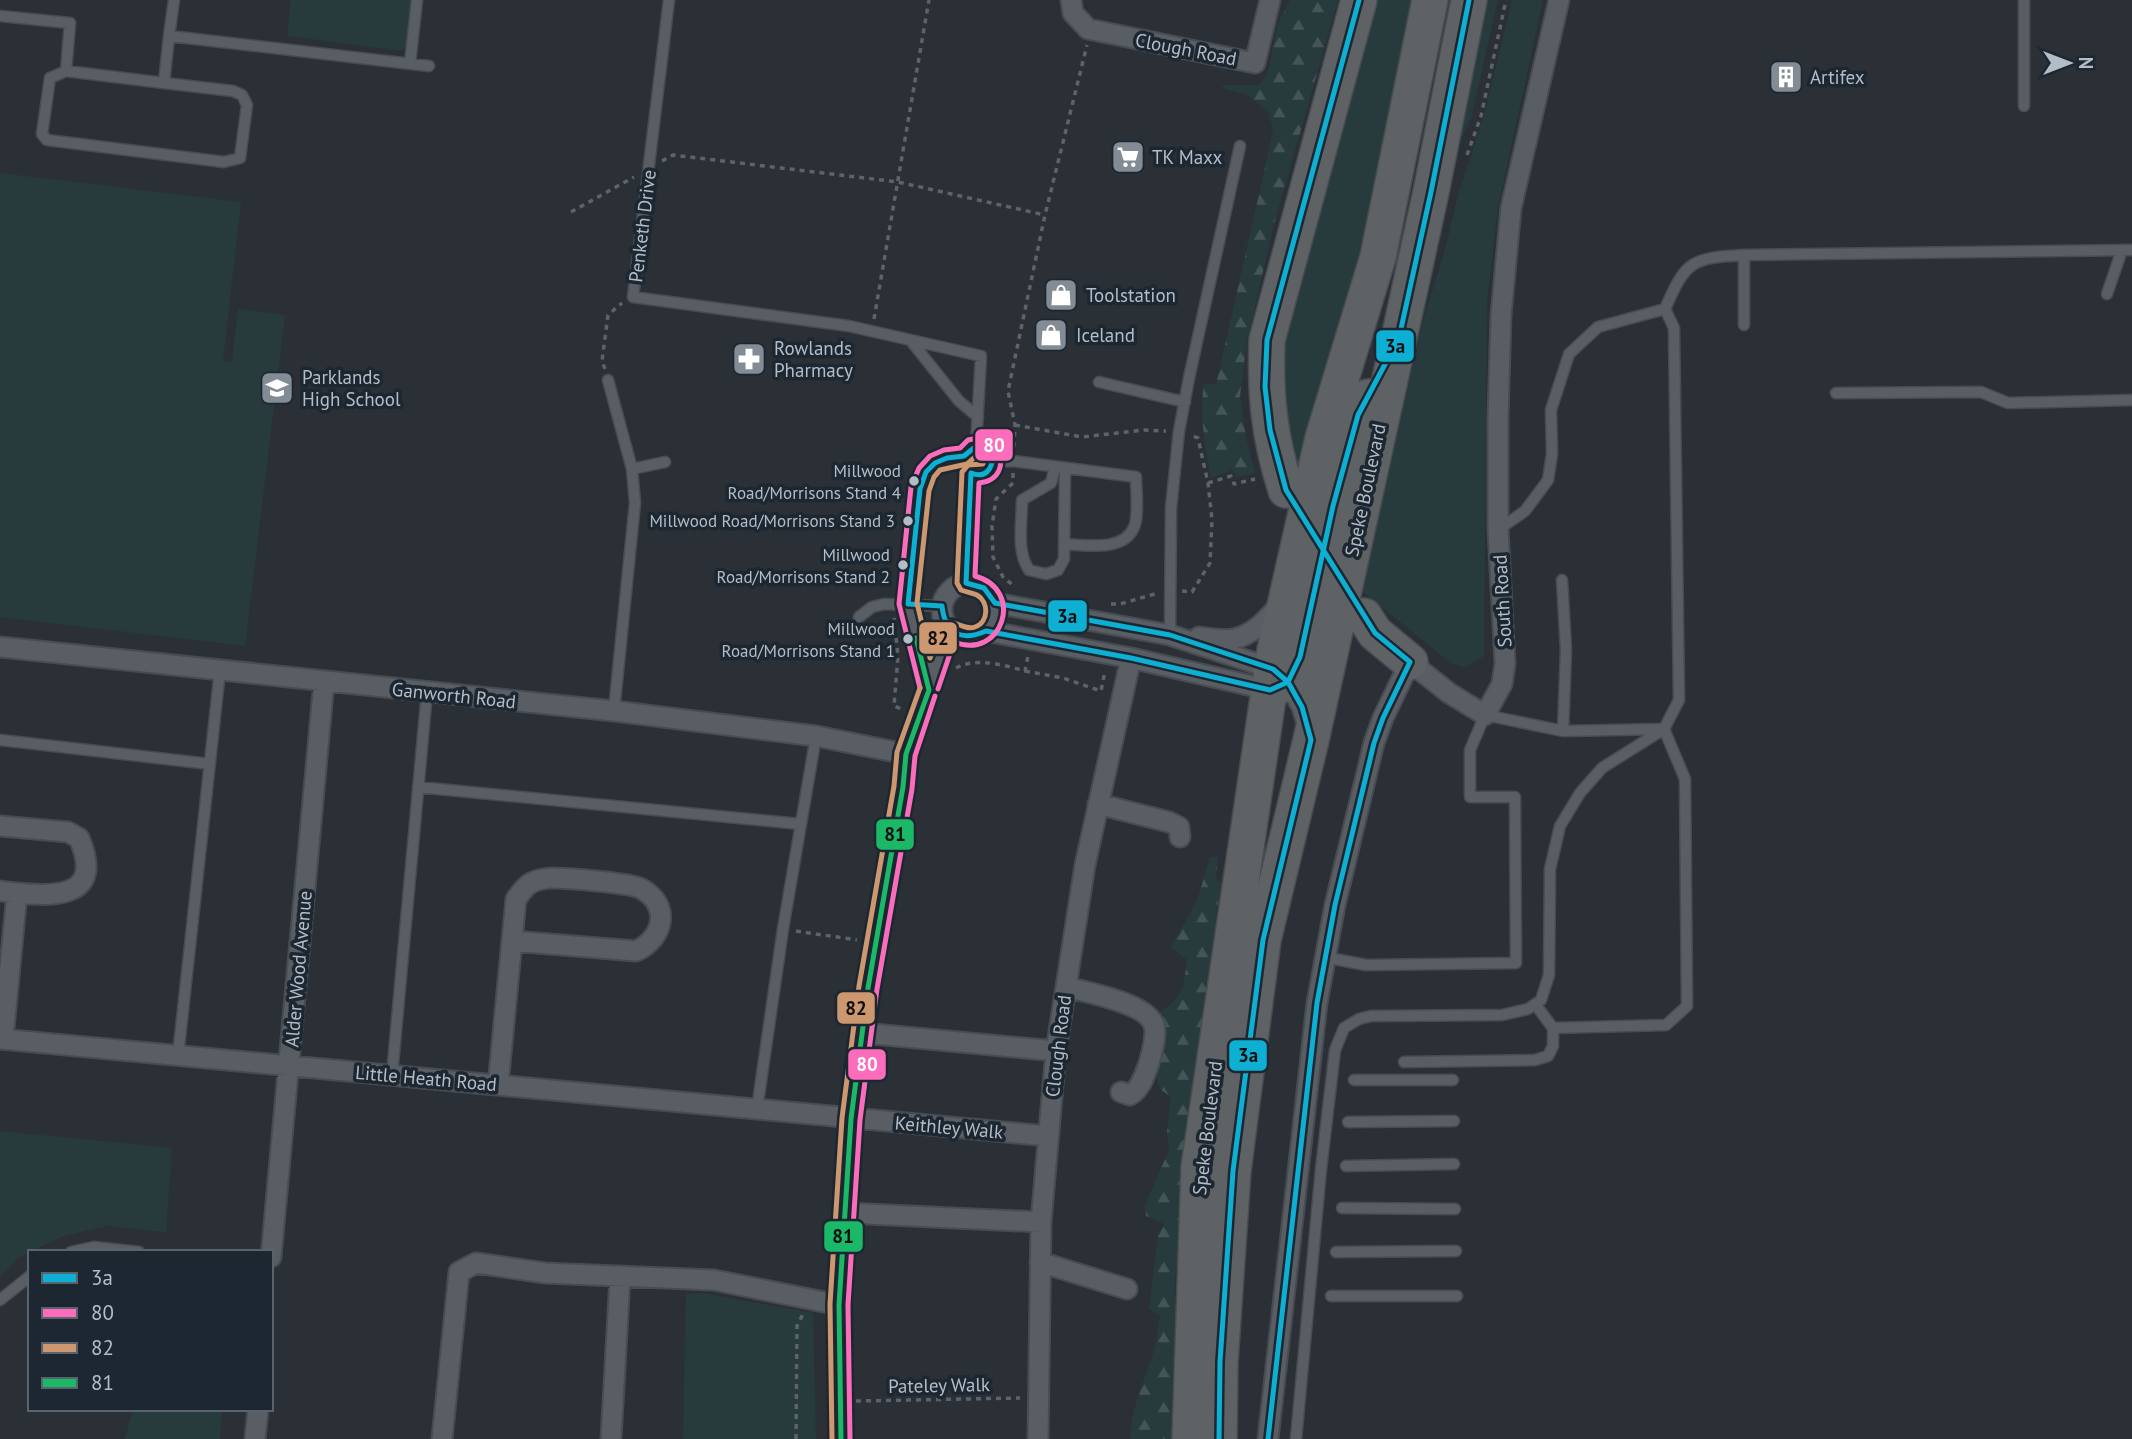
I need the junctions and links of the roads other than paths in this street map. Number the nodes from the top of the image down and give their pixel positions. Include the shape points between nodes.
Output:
1 (174, 0) edge
2 (417, 0) edge
3 (669, 0) edge
4 (1071, 0) edge
5 (1270, 0) edge
6 (1359, 0) edge
7 (1430, 0) edge
8 (1469, 0) edge
9 (1559, 0) edge
10 (2024, 0) edge
11 (0, 16) edge
12 (169, 36) junction
13 (410, 64) junction
14 (429, 66) dead end
15 (66, 71) junction
16 (163, 83) junction
17 (2024, 106) dead end
18 (1241, 146) dead end
19 (2127, 250) edge
20 (1744, 255) junction
21 (2106, 294) dead end
22 (1665, 309) junction
23 (1744, 325) dead end
24 (1399, 338) junction
25 (911, 341) junction
26 (608, 380) road end
27 (1099, 382) dead end
28 (1836, 393) dead end
29 (2132, 400) edge
30 (1185, 402) junction
31 (978, 417) junction
32 (976, 446) junction
33 (964, 456) junction
34 (665, 462) dead end
35 (993, 462) junction
36 (1060, 467) junction
37 (632, 470) junction
38 (971, 474) junction
39 (1282, 479) road end
40 (1499, 529) junction
41 (1064, 544) junction
42 (1562, 580) dead end
43 (966, 583) junction
44 (1287, 596) junction
45 (995, 603) junction
46 (908, 604) junction
47 (942, 606) junction
48 (1364, 616) dead end
49 (859, 617) dead end
50 (950, 630) junction
51 (986, 631) junction
52 (1170, 635) junction
53 (0, 646) edge
54 (1131, 658) junction
55 (1410, 662) junction
56 (220, 670) junction
57 (1277, 680) junction
58 (324, 681) junction
59 (929, 690) junction
60 (427, 692) junction
61 (614, 710) junction
62 (1485, 715) junction
63 (1664, 729) junction
64 (1563, 731) junction
65 (816, 736) junction
66 (0, 740) edge
67 (1311, 740) junction
68 (906, 754) junction
69 (210, 764) junction
70 (418, 787) junction
71 (1098, 804) junction
72 (800, 824) junction
73 (0, 826) edge
74 (1180, 837) dead end
75 (9, 892) edge
76 (512, 941) junction
77 (1324, 957) junction
78 (1066, 987) junction
79 (1535, 1004) junction
80 (1553, 1028) junction
81 (863, 1033) junction
82 (2, 1039) edge
83 (1056, 1051) junction
84 (178, 1056) junction
85 (1405, 1062) dead end
86 (289, 1066) junction
87 (392, 1075) junction
88 (1354, 1080) dead end
89 (1453, 1080) dead end
90 (498, 1085) junction
91 (1121, 1092) dead end
92 (757, 1109) junction
93 (851, 1119) junction
94 (1454, 1121) dead end
95 (1348, 1122) dead end
96 (1048, 1136) junction
97 (1454, 1164) dead end
98 (1346, 1166) dead end
99 (1342, 1208) dead end
100 (1455, 1209) dead end
101 (846, 1213) junction
102 (1041, 1222) junction
103 (80, 1250) edge
104 (121, 1250) edge
105 (272, 1250) edge
106 (1456, 1251) dead end
107 (1336, 1252) dead end
108 (1040, 1262) junction
109 (620, 1277) junction
110 (28, 1278) edge
111 (1127, 1289) dead end
112 (1331, 1296) dead end
113 (1457, 1296) dead end
114 (0, 1300) edge
115 (839, 1305) junction
116 (258, 1411) edge
117 (255, 1439) edge
118 (442, 1439) edge
119 (611, 1439) edge
120 (841, 1439) edge
121 (1038, 1439) edge
122 (1190, 1439) edge
123 (1219, 1439) edge
124 (1268, 1439) edge
125 (1296, 1439) edge

1 - 12 lane
2 - 13 lane
3 - 25 lane, Penketh Drive via 633,297 849,326
4 - 5 street, Clough Road via 1073,13 1088,29 1255,63
6 - 39 highway via 1267,340 1265,387
7 - 44 highway, Speke Boulevard via 1377,257 1323,438
8 - 24 highway, Speke Boulevard
9 - 40 street, South Road via 1511,208 1497,416
10 - 17 lane
11 - 15 lane via 69,23
12 - 13 lane
12 - 16 lane
13 - 14 lane
15 - 16 lane
15 - 16 lane via 50,78 42,134 47,139 224,162 240,158 247,105 242,95
18 - 30 lane
19 - 20 lane
19 - 21 lane
20 - 22 lane via 1707,257 1690,265
20 - 23 lane
22 - 40 lane via 1598,327 1569,354 1551,410 1548,480 1525,511
22 - 63 lane via 1674,328 1678,700
24 - 57 highway via 1358,415 1300,656
24 - 67 highway, Speke Boulevard
25 - 31 lane via 959,401
25 - 31 lane, Penketh Drive via 981,356
26 - 37 lane
27 - 30 lane
28 - 29 lane via 1981,392 2008,403
30 - 52 lane via 1171,508
31 - 32 lane, Penketh Drive
32 - 33 lane
32 - 35 lane via 986,448
33 - 38 lane via 964,466
33 - 46 lane via 937,460 926,471 920,489
34 - 37 lane
35 - 36 lane
35 - 38 lane via 985,474
36 - 41 lane
36 - 41 lane via 1051,482 1022,500 1024,562 1029,570 1046,574 1058,570
36 - 41 lane via 1136,477 1135,526 1128,536 1101,545
37 - 61 lane via 635,503
38 - 43 lane
40 - 62 street, South Road via 1505,664 1502,684
42 - 64 lane via 1566,650
43 - 45 street via 984,588
43 - 47 street via 950,590
44 - 52 street via 1251,632 1231,639
44 - 57 highway, Speke Boulevard via 1275,650
45 - 51 street via 996,612
45 - 52 street
46 - 47 lane
46 - 49 lane via 872,607
46 - 59 lane
47 - 50 street
48 - 55 highway via 1375,633
50 - 51 street via 968,638
50 - 59 street
51 - 54 street
52 - 57 street
53 - 56 street, Ganworth Road
54 - 57 street
54 - 71 street, Clough Road
55 - 62 street
55 - 77 street via 1374,743
56 - 58 street, Ganworth Road
56 - 69 lane
57 - 67 street via 1302,707
57 - 122 highway, Speke Boulevard via 1199,1167
58 - 60 street, Ganworth Road
58 - 86 street, Alder Wood Avenue
59 - 68 street
60 - 61 street, Ganworth Road
60 - 70 lane
61 - 65 street, Ganworth Road
62 - 64 lane
62 - 77 lane, South Road via 1470,750 1470,797 1514,797 1516,963 1366,965
63 - 64 lane
63 - 79 lane via 1602,768 1560,825 1550,869 1549,975 1541,1000
63 - 80 lane via 1685,779 1687,1006 1666,1026
65 - 68 street, Ganworth Road
65 - 72 lane
66 - 69 lane
67 - 123 highway, Speke Boulevard via 1259,967 1233,1171
68 - 81 street
69 - 84 lane
70 - 72 lane
70 - 87 lane
71 - 74 street via 1169,822 1179,827
71 - 78 street, Clough Road
72 - 92 lane
73 - 75 street via 68,832 79,838 87,861 81,883 71,891
75 - 82 street
76 - 76 street via 516,899 529,883 550,878 640,887 656,899 660,912 656,937 636,951
76 - 90 street
77 - 124 street
78 - 83 street, Clough Road
78 - 91 street via 1110,997 1148,1016 1154,1024 1151,1052 1137,1091 1130,1095
79 - 80 lane
79 - 125 lane via 1502,1015 1371,1016 1344,1028 1335,1050 1321,1169
80 - 85 lane via 1548,1056 1535,1060
81 - 83 street
81 - 93 street
82 - 84 street, Little Heath Road
83 - 96 street, Clough Road
84 - 86 street, Little Heath Road
86 - 87 street, Little Heath Road
86 - 105 street, Alder Wood Avenue
87 - 90 street, Little Heath Road
88 - 89 lane
90 - 92 street, Little Heath Road
92 - 93 street, Little Heath Road
93 - 96 street, Keithley Walk
93 - 101 street
94 - 95 lane
96 - 102 street, Clough Road
97 - 98 lane
99 - 100 lane
101 - 102 street
101 - 115 street
102 - 108 street, Clough Road
103 - 104 lane
106 - 107 lane
108 - 111 street
108 - 121 street, Clough Road
109 - 115 street via 714,1280
109 - 118 street via 476,1264 459,1272
109 - 119 street
110 - 114 lane
112 - 113 lane
115 - 120 street
116 - 117 street

